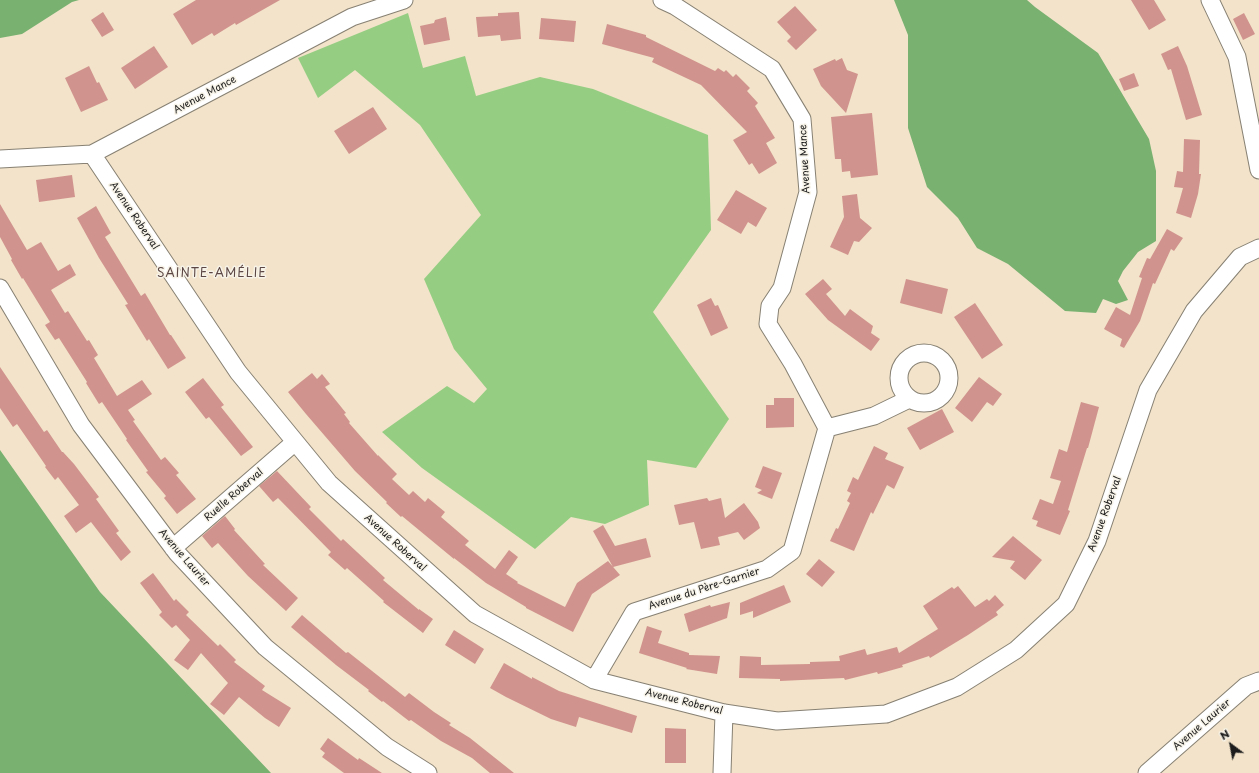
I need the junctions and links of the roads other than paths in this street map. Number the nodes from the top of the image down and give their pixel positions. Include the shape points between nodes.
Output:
1 (404, 0) edge
2 (662, 0) edge
3 (1210, 0) edge
4 (92, 154) junction
5 (0, 159) edge
6 (1259, 170) edge
7 (1259, 248) edge
8 (0, 288) edge
9 (909, 399) dead end
10 (827, 428) junction
11 (295, 442) junction
12 (173, 548) junction
13 (594, 680) junction
14 (1259, 681) edge
15 (724, 713) junction
16 (428, 773) edge
17 (722, 773) edge
18 (1147, 773) edge

1 - 4 street, Avenue Mance via 352,17
2 - 10 street, Avenue Mance via 772,69 802,119 808,192 782,288 770,306 768,324 793,364
3 - 6 street via 1238,57
4 - 5 street, Avenue Mance
4 - 11 street, Avenue Roberval via 238,372
7 - 15 street, Avenue Roberval via 1240,257 1194,311 1148,390 1097,541 1066,604 1016,650 958,687 886,714 778,721
8 - 12 street, Avenue Laurier via 81,425
9 - 10 street via 874,416
10 - 13 street, Avenue du Père-Garnier via 792,551 767,569 634,612
11 - 12 street, Ruelle Roberval
11 - 13 street, Avenue Roberval via 329,483 475,614
12 - 16 street, Avenue Laurier via 265,647 387,747
13 - 15 street, Avenue Roberval
14 - 18 street, Avenue Laurier via 1246,686
15 - 17 street

